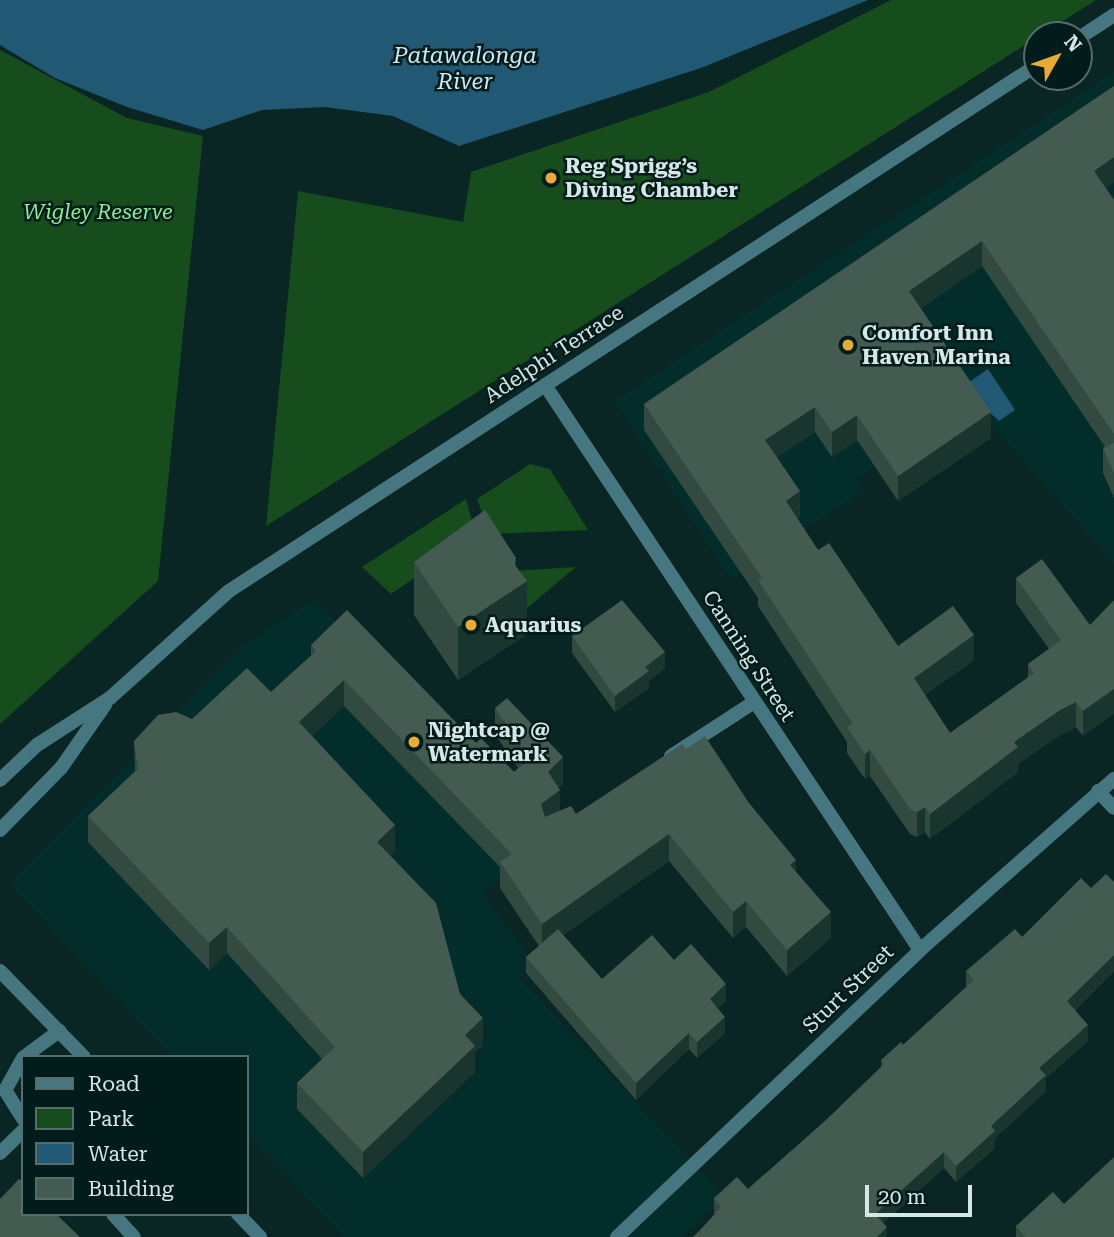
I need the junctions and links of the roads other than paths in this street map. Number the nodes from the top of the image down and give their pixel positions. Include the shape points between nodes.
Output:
1 (1114, 15) edge
2 (1093, 29) edge
3 (1023, 74) edge
4 (545, 385) junction
5 (110, 698) junction
6 (754, 702) junction
7 (652, 769) edge
8 (1114, 779) edge
9 (0, 780) edge
10 (1098, 791) junction
11 (1114, 808) edge
12 (0, 830) edge
13 (920, 950) junction
14 (0, 971) edge
15 (59, 1031) junction
16 (27, 1055) edge
17 (82, 1055) edge
18 (21, 1062) edge
19 (0, 1095) edge
20 (20, 1116) edge
21 (21, 1133) edge
22 (0, 1153) edge
23 (115, 1216) edge
24 (240, 1216) edge
25 (134, 1237) edge
26 (260, 1237) edge
27 (617, 1237) edge

1 - 2 street
3 - 4 street, Adelphi Terrace
4 - 5 street, Adelphi Terrace via 229,591
4 - 6 street, Canning Street
5 - 9 street, Adelphi Terrace via 37,745
5 - 12 street, Adelphi Terrace via 61,768
6 - 7 street
6 - 13 street, Canning Street
8 - 10 street, Sturt Street
10 - 11 street
10 - 13 street, Sturt Street
13 - 27 street, Sturt Street
14 - 15 street
15 - 16 street
15 - 17 street
18 - 20 street via 5,1090
19 - 20 street
21 - 22 street
23 - 25 street
24 - 26 street

